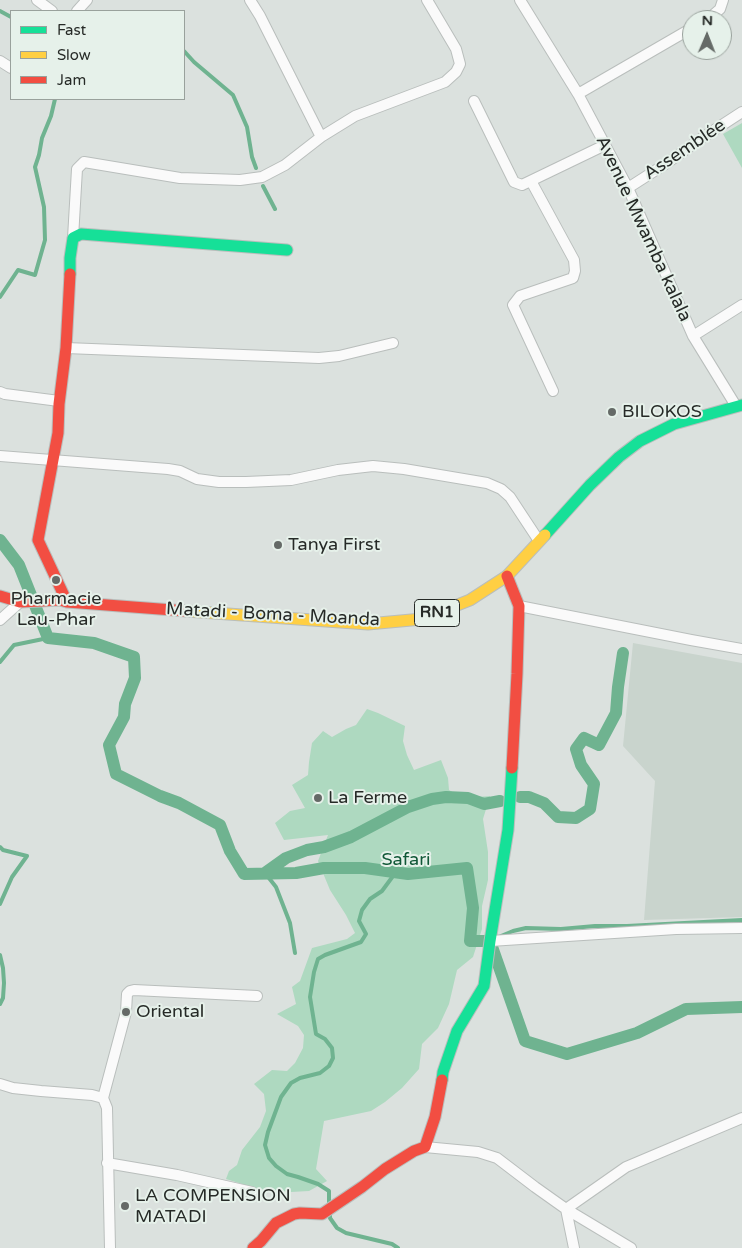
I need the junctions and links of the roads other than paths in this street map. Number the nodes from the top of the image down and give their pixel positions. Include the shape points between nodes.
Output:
1 (37, 0) edge
2 (87, 0) edge
3 (250, 0) edge
4 (427, 0) edge
5 (523, 1) edge
6 (51, 10) edge
7 (78, 10) edge
8 (682, 34) edge
9 (578, 94) junction
10 (474, 101) dead end
11 (742, 112) edge
12 (321, 137) junction
13 (605, 145) junction
14 (530, 181) junction
15 (628, 188) junction
16 (74, 238) junction
17 (287, 250) dead end
18 (742, 305) edge
19 (693, 336) junction
20 (393, 343) dead end
21 (66, 348) junction
22 (553, 391) dead end
23 (0, 392) edge
24 (59, 401) junction
25 (739, 406) edge
26 (0, 456) edge
27 (52, 460) junction
28 (539, 541) junction
29 (507, 576) junction
30 (0, 596) edge
31 (64, 601) junction
32 (20, 602) junction
33 (519, 606) junction
34 (0, 620) edge
35 (742, 649) edge
36 (742, 928) edge
37 (490, 941) junction
38 (257, 996) dead end
39 (0, 1084) edge
40 (103, 1098) junction
41 (742, 1118) edge
42 (425, 1147) junction
43 (107, 1163) junction
44 (252, 1192) dead end
45 (566, 1209) junction
46 (110, 1248) edge
47 (253, 1248) edge
48 (574, 1248) edge
49 (631, 1248) edge

1 - 6 street
2 - 7 street
3 - 12 street
4 - 12 street via 456,49 460,64 456,72 445,82 355,116
5 - 9 street, Avenue Mwamba kalala
8 - 9 street
9 - 13 street, Avenue Mwamba kalala
10 - 14 street via 514,182 522,185
11 - 15 street, Assemblée
12 - 16 street via 285,165 262,177 240,180 180,178 84,162 77,169
13 - 14 street
13 - 15 street, Avenue Mwamba kalala
14 - 22 street via 574,260 572,278 520,296 513,305
15 - 19 street, Avenue Mwamba kalala
16 - 17 main road via 81,234
16 - 21 main road via 70,258
18 - 19 street
19 - 25 street, Avenue Mwamba kalala
20 - 21 street via 319,358
21 - 24 main road
23 - 24 street
24 - 27 main road via 58,433
25 - 28 main road, Matadi - Boma - Moanda / RN1 via 674,424 640,441 590,485
26 - 27 street
27 - 28 street via 168,469 197,479 219,482 291,480 373,466 404,469 487,483 501,489 510,497
27 - 31 main road via 38,540
28 - 29 main road, Matadi - Boma - Moanda / RN1
29 - 31 main road, Matadi - Boma - Moanda / RN1 via 470,600 422,619 368,624
29 - 33 main road
30 - 32 main road, Matadi - Boma - Moanda / RN1
31 - 32 main road, Matadi - Boma - Moanda / RN1
32 - 34 street
33 - 35 street
33 - 37 main road via 508,830
36 - 37 street
37 - 42 main road via 484,986 454,1039
38 - 40 street via 130,991
39 - 40 street
40 - 43 street via 107,1108
41 - 45 street via 626,1167
42 - 45 street via 478,1152 497,1158
42 - 47 main road via 385,1168 322,1214 294,1214 276,1223
43 - 44 street
43 - 46 street
45 - 48 street
45 - 49 street

